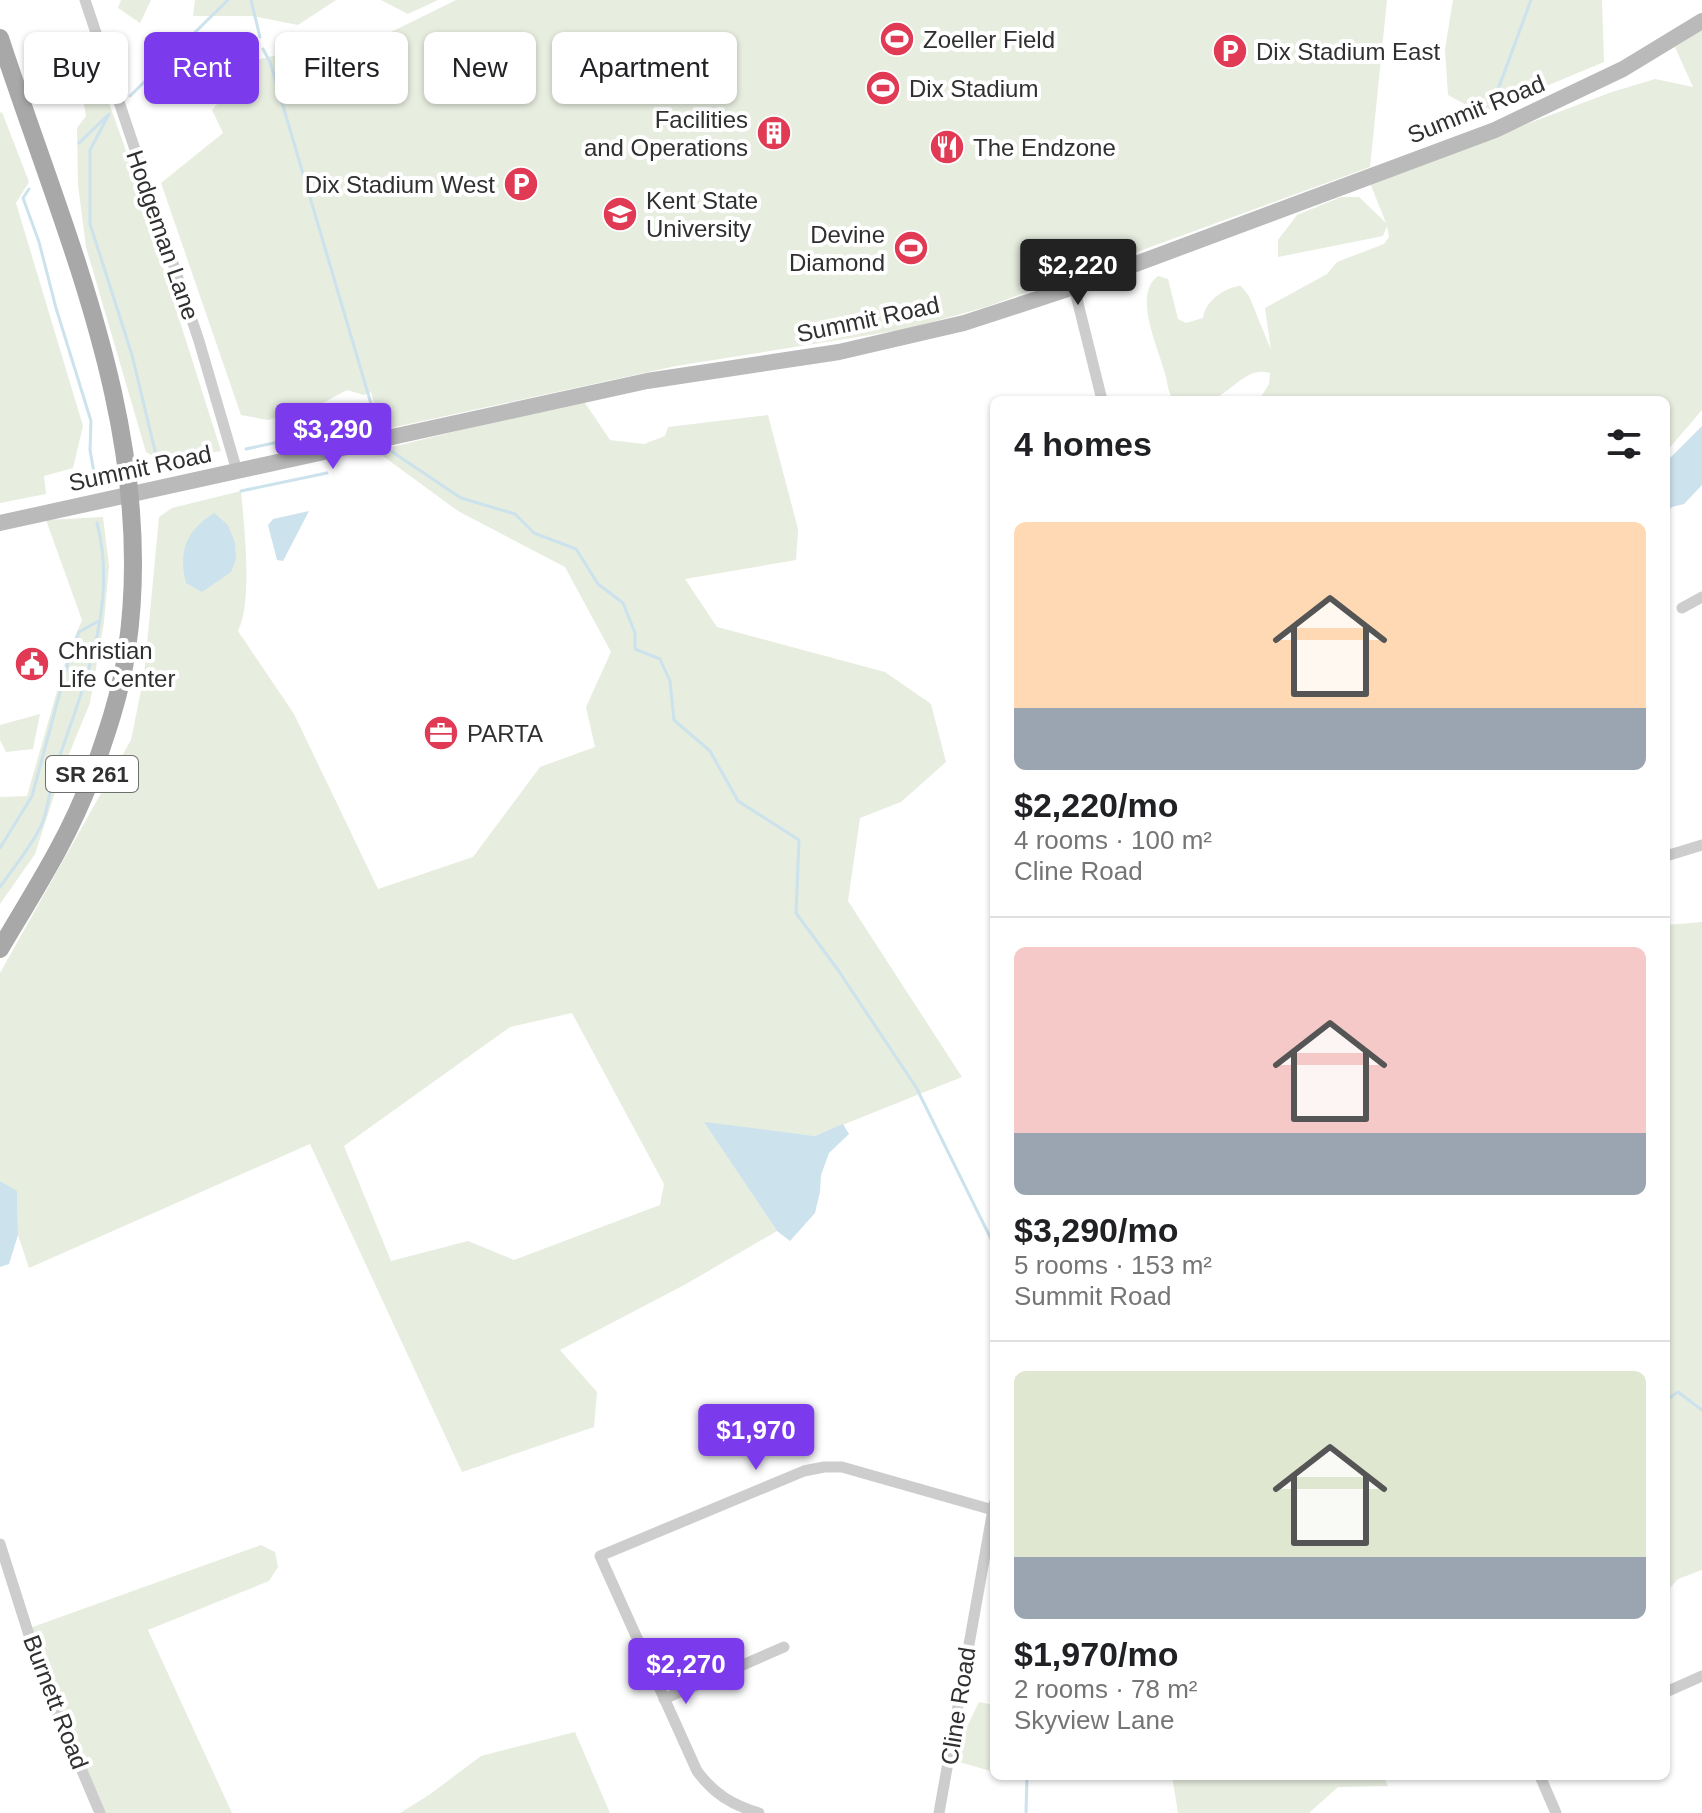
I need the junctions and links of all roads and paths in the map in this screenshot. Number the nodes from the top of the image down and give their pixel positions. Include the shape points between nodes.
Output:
1 (85, 0) edge
2 (1702, 21) edge
3 (0, 38) edge
4 (1074, 287) junction
5 (1101, 396) edge
6 (237, 471) junction
7 (131, 493) junction
8 (0, 523) edge
9 (1702, 597) edge
10 (1682, 608) dead end
11 (1702, 845) edge
12 (1670, 855) edge
13 (0, 949) edge
14 (990, 1509) edge
15 (990, 1527) edge
16 (0, 1544) edge
17 (784, 1647) dead end
18 (1702, 1676) edge
19 (1670, 1690) edge
20 (664, 1699) junction
21 (1542, 1780) edge
22 (100, 1813) edge
23 (759, 1813) edge
24 (939, 1813) edge
25 (1556, 1813) edge

1 - 6 street, Hodgeman Lane
2 - 4 street, Summit Road via 1623,69 1495,130
3 - 7 main road, SR 261 via 101,343 118,407
4 - 5 street
4 - 6 street, Summit Road via 871,346 647,381
6 - 7 street, Summit Road
7 - 8 street, Summit Road
7 - 13 main road, SR 261 via 131,621 112,717 69,829
9 - 10 street
11 - 12 street
14 - 20 street via 853,1469 814,1468 605,1552 602,1562
15 - 24 street, Cline Road
16 - 22 street, Burnett Road via 43,1679
17 - 20 street
18 - 19 street
20 - 23 street via 704,1781 731,1804
21 - 25 street

